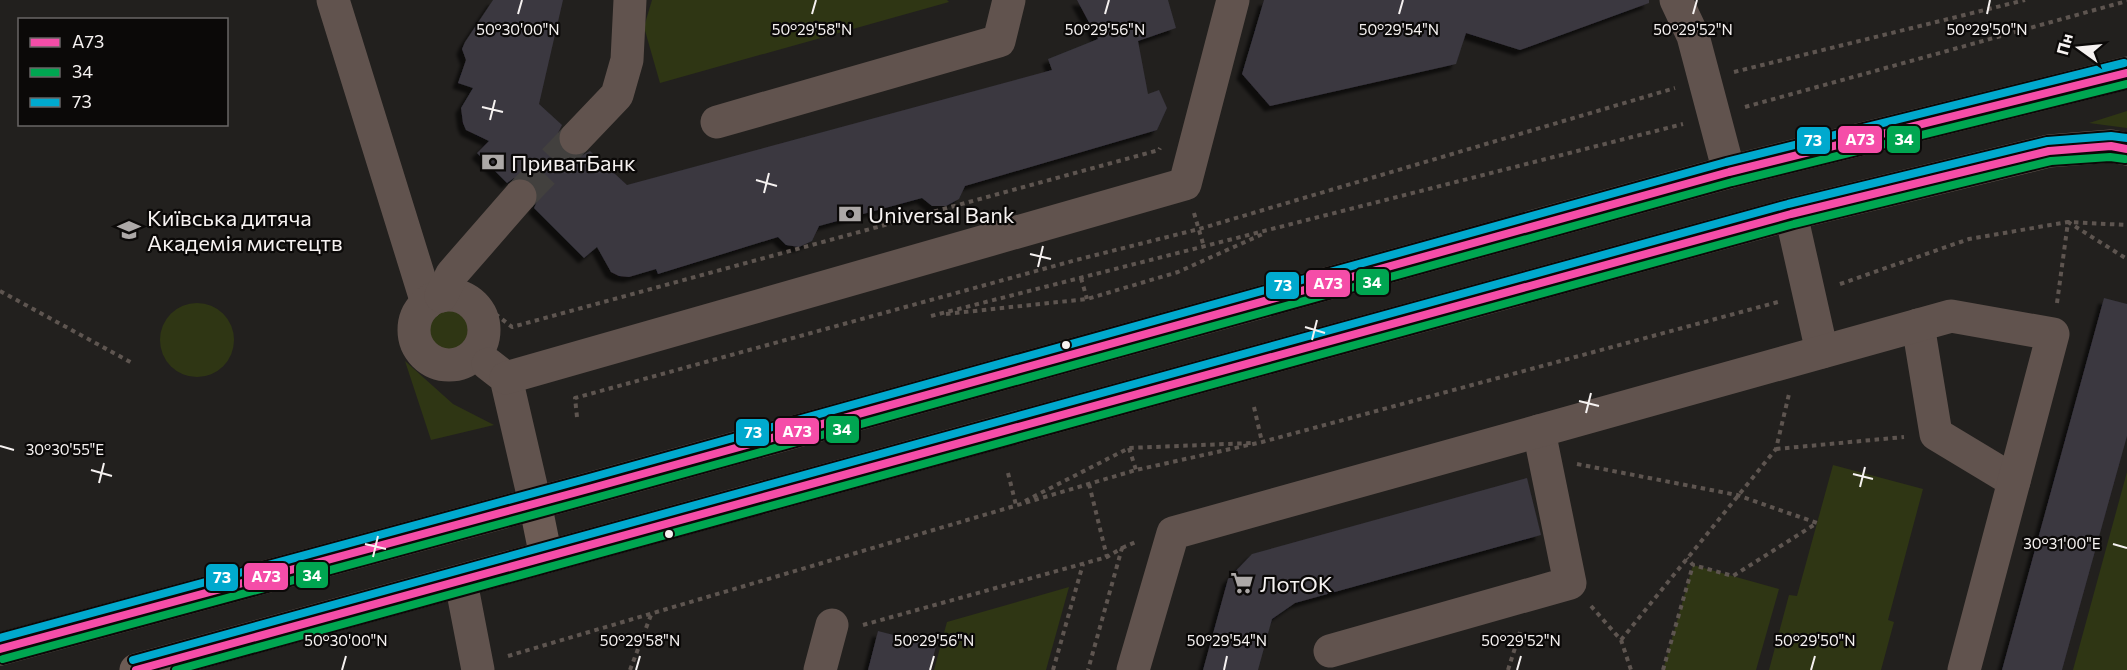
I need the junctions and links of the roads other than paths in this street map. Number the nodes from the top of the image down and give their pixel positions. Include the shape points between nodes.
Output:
1 (630, 0) edge
2 (1009, 0) edge
3 (1233, 0) edge
4 (1676, 0) edge
5 (341, 6) edge
6 (2127, 74) edge
7 (717, 122) dead end
8 (576, 138) tunnel mouth
9 (2127, 149) edge
10 (1729, 172) junction
11 (520, 196) tunnel mouth
12 (1791, 214) junction
13 (440, 291) junction
14 (1918, 325) junction
15 (474, 354) junction
16 (1810, 356) junction
17 (506, 378) junction
18 (1542, 444) junction
19 (2014, 481) junction
20 (535, 503) junction
21 (546, 557) junction
22 (461, 582) junction
23 (845, 626) road end
24 (0, 649) edge
25 (1330, 651) dead end
26 (477, 668) edge
27 (136, 670) edge
28 (820, 670) edge
29 (1133, 670) edge
30 (1964, 670) edge

1 - 8 lane via 627,60 617,95
2 - 7 lane via 999,41
3 - 17 lane via 1185,184
4 - 10 lane via 1693,36
5 - 13 lane
6 - 10 main road
9 - 12 main road via 2110,146 2049,151
10 - 20 main road
11 - 13 lane
12 - 16 lane via 1809,294
12 - 21 main road
13 - 15 lane via 463,298 479,313 484,335
13 - 15 lane via 419,311 414,333 416,345 432,361 443,365 465,362
14 - 16 lane
14 - 19 lane via 1936,434
14 - 19 lane via 1951,316 2053,334
15 - 17 lane
16 - 18 lane
17 - 20 lane
18 - 25 lane via 1570,583
18 - 29 lane via 1173,533
19 - 30 lane
20 - 21 main road
20 - 24 main road
21 - 22 main road
22 - 26 lane
22 - 27 main road
23 - 28 lane

